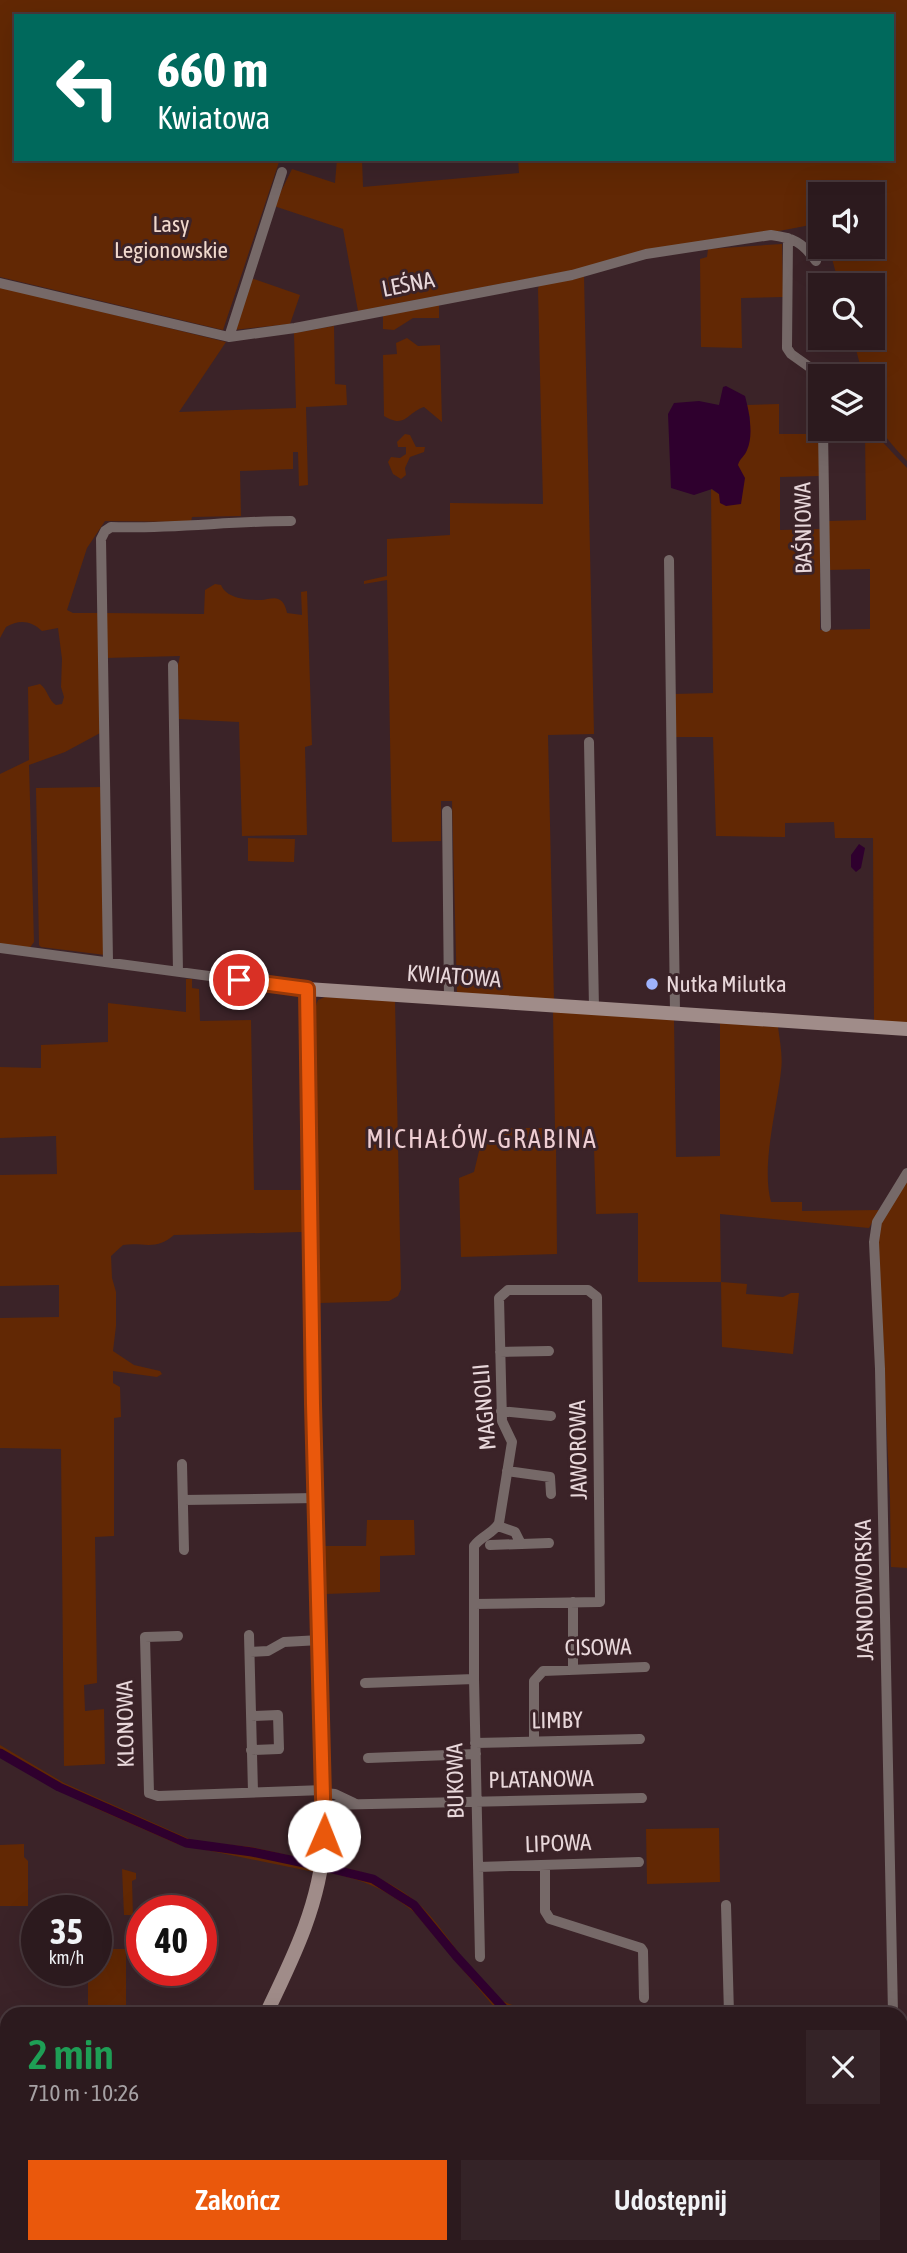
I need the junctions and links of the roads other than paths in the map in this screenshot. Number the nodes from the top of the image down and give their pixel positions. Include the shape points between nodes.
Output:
1 (282, 172) dead end
2 (788, 237) junction
3 (816, 261) dead end
4 (0, 283) edge
5 (229, 337) junction
6 (808, 366) edge
7 (823, 441) edge
8 (291, 521) dead end
9 (669, 560) dead end
10 (826, 627) dead end
11 (173, 665) dead end
12 (589, 742) dead end
13 (447, 811) dead end
14 (0, 948) edge
15 (108, 961) junction
16 (178, 972) junction
17 (307, 989) junction
18 (449, 999) junction
19 (594, 1008) junction
20 (675, 1012) junction
21 (907, 1029) edge
22 (907, 1173) edge
23 (597, 1297) joint
24 (549, 1351) dead end
25 (500, 1352) junction
26 (501, 1412) junction
27 (551, 1416) dead end
28 (182, 1464) dead end
29 (508, 1471) junction
30 (551, 1494) dead end
31 (316, 1498) junction
32 (183, 1500) junction
33 (498, 1526) junction
34 (549, 1543) dead end
35 (521, 1544) junction
36 (490, 1545) dead end
37 (184, 1550) dead end
38 (573, 1602) junction
39 (474, 1604) junction
40 (249, 1635) dead end
41 (178, 1636) dead end
42 (320, 1640) junction
43 (250, 1652) junction
44 (645, 1667) dead end
45 (573, 1669) junction
46 (474, 1679) junction
47 (365, 1683) dead end
48 (251, 1716) junction
49 (640, 1739) dead end
50 (534, 1742) junction
51 (476, 1748) junction
52 (251, 1750) junction
53 (368, 1758) dead end
54 (253, 1792) junction
55 (324, 1796) junction
56 (642, 1798) dead end
57 (477, 1801) junction
58 (639, 1862) dead end
59 (545, 1865) junction
60 (478, 1867) junction
61 (726, 1905) dead end
62 (480, 1957) dead end
63 (644, 1998) dead end
64 (269, 2007) edge
65 (729, 2007) edge
66 (893, 2007) edge

1 - 5 street
2 - 3 street via 805,246
2 - 5 street, LEŚNA via 771,235 646,254 572,275
2 - 6 street via 787,348
4 - 5 street, LEŚNA
7 - 10 street, BAŚNIOWA
8 - 15 street via 111,527 104,531
9 - 20 street
11 - 16 street
12 - 19 street
13 - 18 street
14 - 15 street, KWIATOWA
15 - 16 street, KWIATOWA
16 - 17 street, KWIATOWA
17 - 18 street, KWIATOWA
17 - 31 street
18 - 19 street, KWIATOWA
19 - 20 street, KWIATOWA
20 - 21 street, KWIATOWA
22 - 66 street, JASNODWORSKA via 877,1222 874,1242 881,1382
23 - 25 street, MAGNOLII via 588,1290 508,1290 499,1298
23 - 38 street, JAWOROWA via 600,1602
24 - 25 street
25 - 26 street, MAGNOLII
26 - 27 street
26 - 29 street, MAGNOLII via 511,1438
28 - 32 street
29 - 30 street via 550,1477
29 - 33 street, MAGNOLII
31 - 32 street
31 - 42 street
32 - 37 street
33 - 35 street via 515,1532
33 - 39 street via 474,1546
34 - 35 street
35 - 36 street
38 - 39 street
38 - 45 street
39 - 46 street, BUKOWA
40 - 43 street
41 - 54 street, KLONOWA via 145,1637 148,1792 158,1796
42 - 43 street via 284,1642 268,1651
42 - 55 street
43 - 48 street
44 - 45 street, CISOWA
45 - 50 street, CISOWA via 543,1671 534,1681
46 - 47 street
46 - 51 street, BUKOWA
48 - 52 street
48 - 52 street via 278,1715 279,1738 279,1749
49 - 50 street, LIMBY
50 - 51 street, LIMBY
51 - 53 street, LIMBY
51 - 57 street, BUKOWA
52 - 54 street
54 - 55 street, KLONOWA
55 - 57 street, PLATANOWA via 356,1804
55 - 64 street via 323,1863 308,1921
56 - 57 street, PLATANOWA
57 - 60 street, BUKOWA
58 - 59 street, LIPOWA
59 - 60 street, LIPOWA
59 - 63 street via 545,1911 550,1919 641,1948
60 - 62 street, BUKOWA
61 - 65 street

